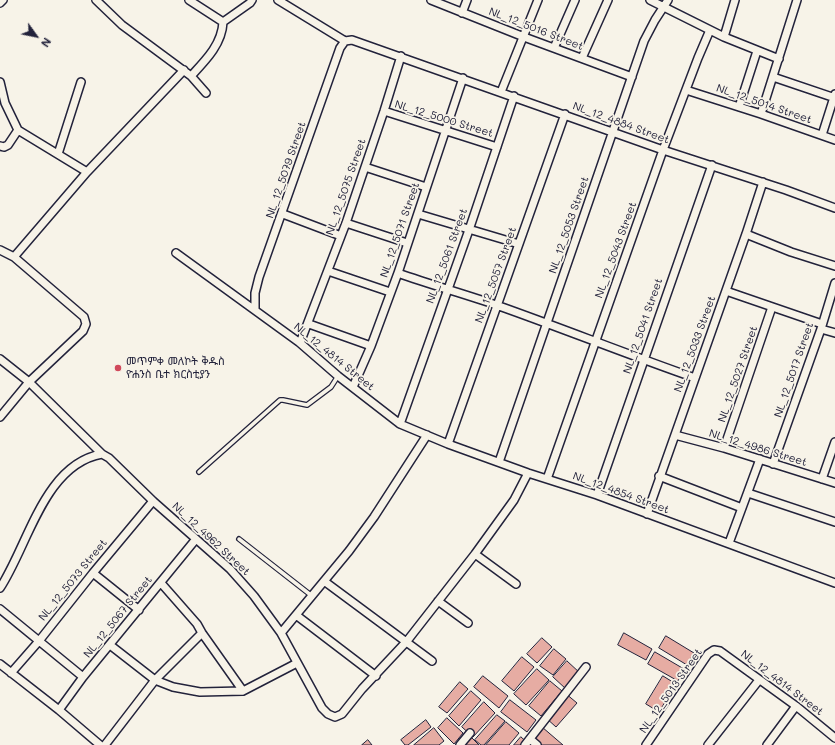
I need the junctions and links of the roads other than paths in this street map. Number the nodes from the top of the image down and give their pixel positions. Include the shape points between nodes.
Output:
1 (3, 0) edge
2 (96, 0) edge
3 (189, 0) edge
4 (252, 0) edge
5 (278, 0) edge
6 (432, 0) edge
7 (467, 0) edge
8 (538, 0) edge
9 (575, 0) edge
10 (608, 0) edge
11 (650, 0) edge
12 (735, 0) edge
13 (797, 0) edge
14 (0, 3) edge
15 (666, 3) edge
16 (462, 13) junction
17 (223, 22) junction
18 (710, 30) junction
19 (724, 36) junction
20 (524, 37) junction
21 (345, 41) junction
22 (554, 48) junction
23 (757, 51) junction
24 (401, 56) junction
25 (582, 58) junction
26 (779, 60) junction
27 (184, 70) junction
28 (191, 76) junction
29 (632, 77) junction
30 (773, 77) junction
31 (463, 78) junction
32 (0, 82) edge
33 (81, 82) dead end
34 (686, 90) junction
35 (501, 92) junction
36 (206, 93) dead end
37 (514, 96) junction
38 (835, 97) edge
39 (739, 107) junction
40 (384, 111) junction
41 (565, 114) junction
42 (761, 114) junction
43 (18, 130) junction
44 (446, 131) junction
45 (613, 132) junction
46 (822, 135) junction
47 (835, 140) edge
48 (0, 146) edge
49 (496, 147) junction
50 (663, 150) junction
51 (58, 154) junction
52 (712, 166) junction
53 (365, 167) junction
54 (87, 172) junction
55 (763, 182) junction
56 (426, 187) junction
57 (835, 208) edge
58 (283, 214) junction
59 (418, 214) junction
60 (346, 223) junction
61 (469, 230) junction
62 (746, 234) junction
63 (341, 236) junction
64 (407, 243) junction
65 (519, 244) junction
66 (0, 250) edge
67 (176, 253) dead end
68 (14, 257) junction
69 (835, 266) edge
70 (328, 271) junction
71 (398, 273) junction
72 (835, 283) edge
73 (447, 290) junction
74 (726, 291) junction
75 (390, 292) junction
76 (497, 305) junction
77 (772, 307) junction
78 (254, 309) junction
79 (546, 323) junction
80 (309, 324) junction
81 (821, 326) junction
82 (835, 333) edge
83 (595, 340) junction
84 (300, 343) junction
85 (371, 346) junction
86 (0, 359) edge
87 (643, 360) junction
88 (338, 376) junction
89 (694, 378) junction
90 (29, 382) junction
91 (353, 387) junction
92 (0, 417) edge
93 (400, 424) junction
94 (427, 435) junction
95 (675, 435) junction
96 (835, 442) edge
97 (448, 444) junction
98 (724, 448) junction
99 (102, 454) junction
100 (760, 459) junction
101 (499, 462) junction
102 (773, 464) junction
103 (199, 472) dead end
104 (528, 472) junction
105 (659, 476) junction
106 (547, 479) junction
107 (822, 479) junction
108 (835, 483) edge
109 (748, 493) junction
110 (597, 495) junction
111 (153, 500) junction
112 (742, 508) junction
113 (647, 514) junction
114 (835, 522) edge
115 (196, 539) junction
116 (238, 539) dead end
117 (729, 543) junction
118 (475, 554) junction
119 (93, 573) junction
120 (324, 581) junction
121 (161, 583) junction
122 (835, 583) edge
123 (516, 584) dead end
124 (0, 588) edge
125 (312, 596) junction
126 (438, 602) junction
127 (0, 609) edge
128 (139, 610) junction
129 (296, 615) junction
130 (468, 624) dead end
131 (202, 633) junction
132 (280, 633) junction
133 (39, 641) junction
134 (407, 641) junction
135 (110, 645) junction
136 (714, 650) joint
137 (432, 661) dead end
138 (297, 663) junction
139 (0, 664) edge
140 (586, 667) dead end
141 (11, 673) junction
142 (376, 676) junction
143 (83, 677) junction
144 (155, 680) junction
145 (759, 680) junction
146 (243, 691) junction
147 (796, 706) junction
148 (59, 710) junction
149 (470, 732) dead end
150 (834, 734) edge
151 (528, 742) edge
152 (100, 745) edge
153 (105, 745) edge
154 (460, 745) edge
155 (537, 745) edge
156 (646, 745) edge
157 (708, 745) edge
158 (767, 745) edge

1 - 14 street
2 - 27 street via 122,25
3 - 17 street
4 - 17 street
5 - 21 street
6 - 16 street, NL_12_5016 Street
7 - 16 street
8 - 20 street
9 - 22 street
10 - 25 street
11 - 15 street
12 - 19 street
13 - 26 street
15 - 18 street
15 - 29 street, NL_12_5053 Street via 644,41
16 - 20 street, NL_12_5016 Street
17 - 28 street via 219,41
18 - 19 street
18 - 34 street, NL_12_5043 Street
19 - 23 street
20 - 22 street, NL_12_5016 Street
20 - 35 street
21 - 24 street, NL_12_4884 Street via 352,40
21 - 58 street, NL_12_5079 Street via 340,48
22 - 25 street, NL_12_5016 Street
23 - 26 street
23 - 39 street
24 - 31 street, NL_12_4884 Street
24 - 40 street, NL_12_5075 Street
25 - 29 street, NL_12_5016 Street
26 - 30 street
27 - 28 street
27 - 54 street
28 - 36 street
29 - 45 street, NL_12_5053 Street
30 - 38 street
30 - 42 street
31 - 35 street, NL_12_4884 Street
31 - 44 street, NL_12_5071 Street
32 - 43 street via 5,103
33 - 51 street
34 - 39 street, NL_12_5014 Street
34 - 50 street, NL_12_5043 Street
35 - 37 street, NL_12_4884 Street
37 - 41 street, NL_12_4884 Street
37 - 49 street, NL_12_5061 Street
38 - 46 street
39 - 42 street, NL_12_5014 Street
40 - 44 street, NL_12_5000 Street
40 - 53 street, NL_12_5075 Street
41 - 45 street, NL_12_4884 Street
41 - 65 street, NL_12_5057 Street
42 - 46 street, NL_12_5014 Street
43 - 48 street via 8,145
43 - 51 street
44 - 49 street, NL_12_5000 Street
44 - 56 street, NL_12_5071 Street
45 - 50 street, NL_12_4884 Street
45 - 79 street, NL_12_5053 Street
46 - 47 street, NL_12_5014 Street
49 - 61 street, NL_12_5061 Street
50 - 52 street, NL_12_4884 Street
50 - 83 street, NL_12_5043 Street
51 - 54 street
52 - 55 street, NL_12_4884 Street
52 - 87 street, NL_12_5041 Street
53 - 56 street
53 - 60 street, NL_12_5075 Street
54 - 68 street
55 - 57 street, NL_12_4884 Street
55 - 62 street, NL_12_5033 Street
56 - 59 street, NL_12_5071 Street
58 - 63 street
58 - 78 street, NL_12_5079 Street via 259,277
59 - 61 street
59 - 64 street, NL_12_5071 Street
60 - 63 street, NL_12_5075 Street
60 - 64 street
61 - 65 street
61 - 73 street, NL_12_5061 Street
62 - 69 street
62 - 74 street, NL_12_5033 Street
63 - 70 street, NL_12_5075 Street
64 - 71 street, NL_12_5071 Street
65 - 76 street, NL_12_5057 Street
66 - 68 street
67 - 78 street, NL_12_4814 Street
68 - 90 street via 84,317 86,324 83,331
70 - 75 street
70 - 80 street, NL_12_5075 Street
71 - 73 street
71 - 75 street, NL_12_5071 Street
72 - 81 street, NL_12_5017 Street
73 - 76 street
73 - 93 street, NL_12_5061 Street
74 - 77 street
74 - 89 street, NL_12_5033 Street
75 - 85 street, NL_12_5071 Street
76 - 79 street
76 - 97 street, NL_12_5057 Street
77 - 81 street
77 - 98 street, NL_12_5027 Street
78 - 84 street, NL_12_4814 Street
79 - 83 street
79 - 101 street, NL_12_5053 Street
80 - 84 street, NL_12_5075 Street
80 - 85 street
81 - 82 street
81 - 102 street, NL_12_5017 Street
83 - 87 street
83 - 106 street, NL_12_5043 Street
84 - 88 street, NL_12_4814 Street
85 - 91 street, NL_12_5071 Street
86 - 90 street, NL_12_4962 Street
87 - 89 street
87 - 110 street, NL_12_5041 Street
88 - 91 street, NL_12_4814 Street
88 - 103 lane via 331,387 307,405 280,400
89 - 95 street, NL_12_5033 Street
90 - 92 street
90 - 99 street, NL_12_4962 Street
91 - 93 street, NL_12_4814 Street
93 - 94 street, NL_12_4854 Street
94 - 97 street, NL_12_4854 Street
94 - 120 street via 374,517
95 - 98 street, NL_12_4986 Street
95 - 105 street, NL_12_5033 Street
96 - 107 street
97 - 101 street, NL_12_4854 Street
98 - 100 street, NL_12_4986 Street
99 - 111 street, NL_12_4962 Street
99 - 124 street via 77,464 49,493 31,524 10,573
100 - 102 street, NL_12_4986 Street
100 - 109 street
101 - 104 street, NL_12_4854 Street
102 - 107 street, NL_12_4986 Street
104 - 106 street, NL_12_4854 Street
104 - 118 street via 514,500
105 - 112 street
105 - 113 street, NL_12_5033 Street
106 - 110 street, NL_12_4854 Street
107 - 108 street, NL_12_4986 Street
109 - 112 street
109 - 114 street
110 - 113 street, NL_12_4854 Street
111 - 115 street, NL_12_4962 Street
111 - 119 street, NL_12_5073 Street
112 - 117 street
113 - 117 street, NL_12_4854 Street
115 - 121 street, NL_12_5067 Street
115 - 132 street, NL_12_4962 Street via 249,590
116 - 125 lane
117 - 122 street, NL_12_4854 Street
118 - 123 street
118 - 126 street
119 - 128 street
119 - 133 street, NL_12_5073 Street
120 - 125 street
120 - 134 street
121 - 128 street, NL_12_5067 Street
121 - 131 street
125 - 129 street
126 - 130 street
126 - 134 street
127 - 133 street
128 - 135 street, NL_12_5067 Street
129 - 132 street
129 - 142 street
131 - 144 street
131 - 146 street
132 - 138 street, NL_12_4962 Street
133 - 141 street, NL_12_5073 Street
133 - 143 street
134 - 137 street
134 - 142 street
135 - 143 street, NL_12_5067 Street
135 - 144 street
136 - 145 street, NL_12_4814 Street via 720,651
136 - 156 street, NL_12_5013 Street via 708,654
138 - 142 street, NL_12_4962 Street via 322,708 335,717 342,714
138 - 146 street
139 - 141 street
140 - 151 street
141 - 148 street
143 - 148 street, NL_12_5067 Street
144 - 146 street via 200,692
144 - 153 street
145 - 147 street, NL_12_4814 Street
145 - 157 street
147 - 150 street, NL_12_4814 Street
147 - 158 street
148 - 152 street
149 - 154 street
151 - 155 street

